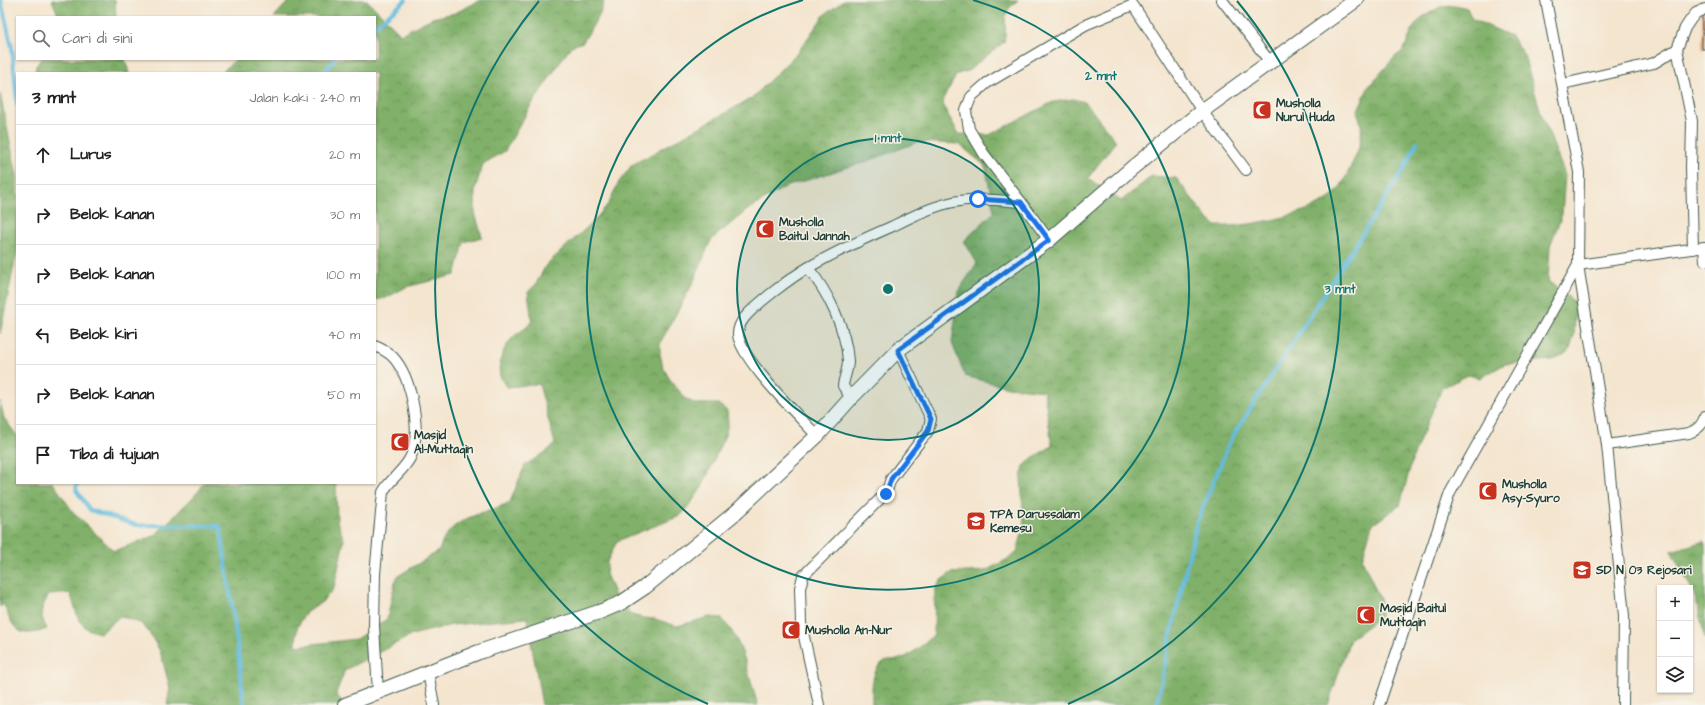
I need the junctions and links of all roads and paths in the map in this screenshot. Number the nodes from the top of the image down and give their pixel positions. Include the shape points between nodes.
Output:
1 (1222, 0) edge
2 (1356, 0) edge
3 (1546, 0) edge
4 (1131, 2) edge
5 (1705, 9) edge
6 (1677, 48) junction
7 (1270, 62) junction
8 (1562, 84) junction
9 (1202, 111) junction
10 (1246, 170) dead end
11 (1021, 202) junction
12 (1049, 240) junction
13 (1705, 247) edge
14 (1693, 249) junction
15 (1705, 261) edge
16 (1578, 265) junction
17 (808, 268) junction
18 (376, 346) edge
19 (898, 350) junction
20 (851, 398) junction
21 (1705, 416) edge
22 (817, 436) junction
23 (1607, 444) junction
24 (428, 672) junction
25 (378, 692) junction
26 (345, 705) edge
27 (434, 705) edge
28 (819, 705) edge
29 (1379, 705) edge
30 (1623, 705) edge

1 - 7 street
2 - 7 street
3 - 8 street
4 - 9 street
4 - 11 street via 1085,25 987,83 971,97 966,111 968,129
5 - 6 street via 1691,19
6 - 8 street via 1654,63
6 - 14 street via 1692,121
7 - 9 street
8 - 16 street via 1580,172
9 - 10 street
9 - 12 street
11 - 12 street
11 - 17 street via 978,199 949,203 922,212
12 - 19 street
13 - 14 street
13 - 15 street
14 - 16 street
16 - 23 street
16 - 29 street via 1450,493
17 - 20 street via 828,296 840,327 848,361 843,386
17 - 22 street via 744,318 738,335 755,369
18 - 25 street via 393,357 403,372 415,416 416,442 411,458 383,492 375,574 374,626
19 - 20 street
19 - 28 street via 931,419 928,431 891,479 886,494 803,576 800,588 801,623
20 - 22 street
21 - 23 street via 1704,422 1690,433
22 - 24 street via 734,513 645,587 621,603
23 - 30 street via 1624,616
24 - 25 street
24 - 27 street
25 - 26 street

